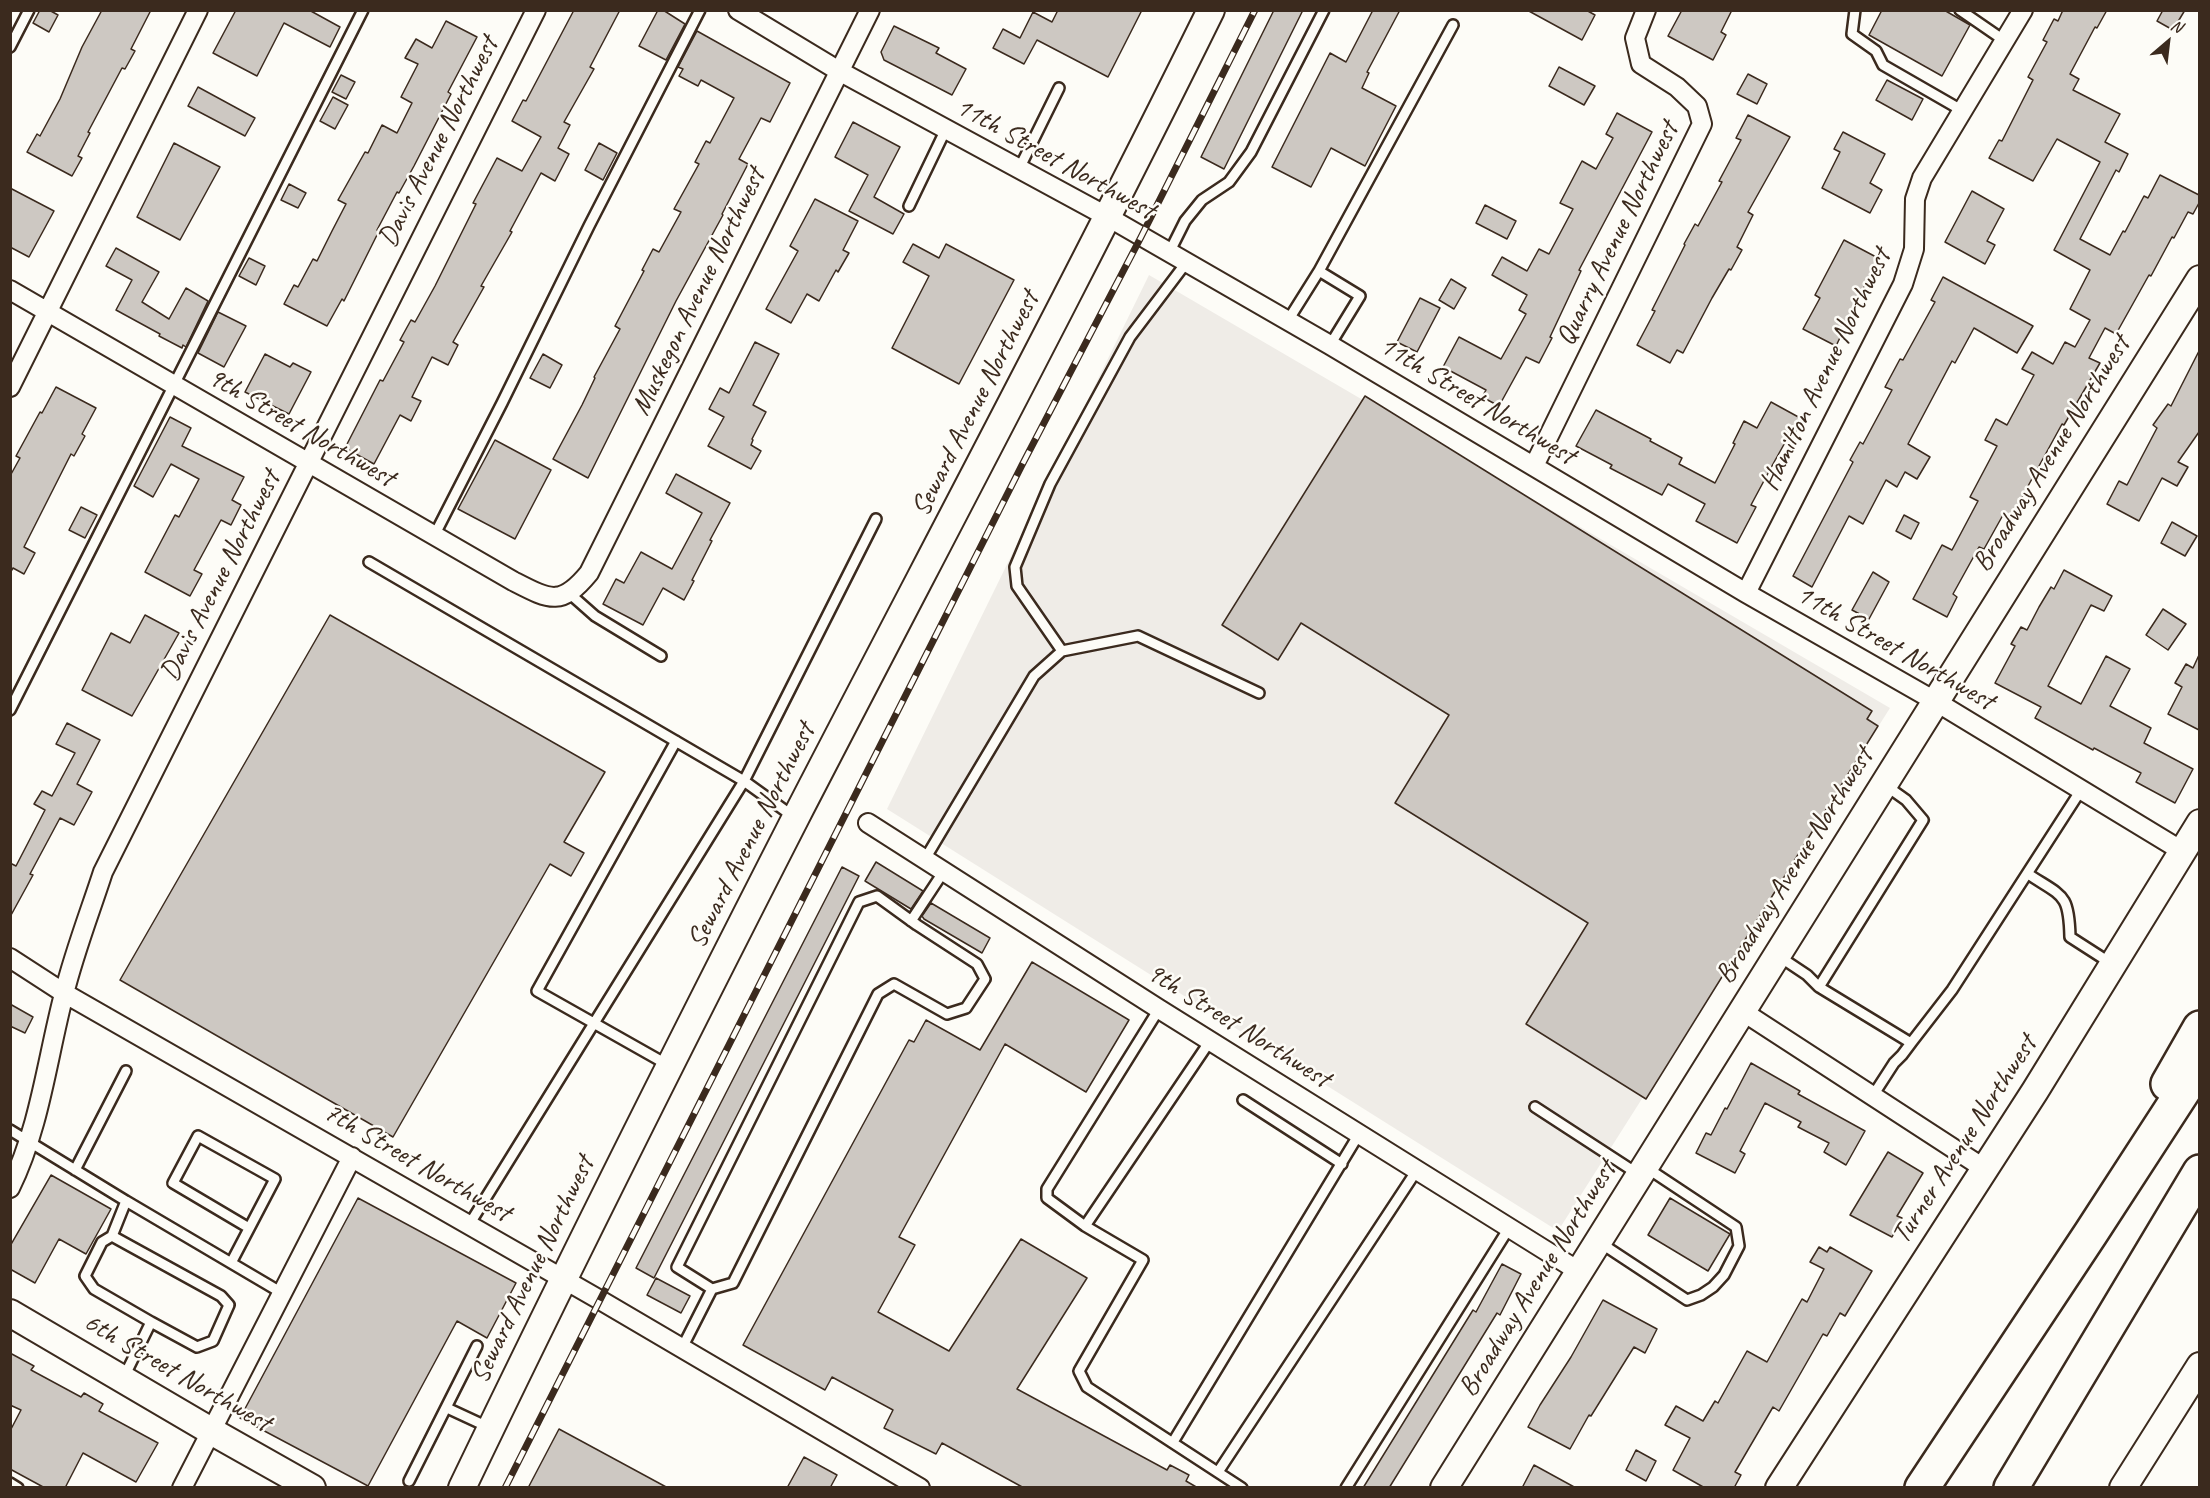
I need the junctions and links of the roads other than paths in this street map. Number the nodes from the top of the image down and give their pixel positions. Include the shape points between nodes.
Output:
1 (29, 10) edge
2 (198, 10) edge
3 (363, 10) edge
4 (536, 10) edge
5 (700, 10) edge
6 (738, 10) edge
7 (870, 10) edge
8 (1211, 10) edge
9 (1324, 10) edge
10 (1646, 10) edge
11 (1855, 10) edge
12 (1960, 10) edge
13 (2023, 10) edge
14 (1453, 25) dead end
15 (2005, 40) junction
16 (10, 47) edge
17 (839, 71) junction
18 (1059, 88) dead end
19 (1963, 111) junction
20 (946, 129) junction
21 (1019, 169) junction
22 (909, 206) dead end
23 (1108, 217) junction
24 (1169, 253) junction
25 (1186, 263) junction
26 (1318, 271) junction
27 (2199, 279) edge
28 (10, 290) edge
29 (48, 312) junction
30 (1287, 322) junction
31 (1330, 345) junction
32 (173, 385) junction
33 (10, 387) edge
34 (308, 464) junction
35 (1534, 466) junction
36 (876, 519) dead end
37 (434, 536) junction
38 (369, 562) dead end
39 (569, 593) junction
40 (1746, 593) junction
41 (1062, 651) junction
42 (661, 656) dead end
43 (1259, 693) dead end
44 (1935, 701) junction
45 (10, 710) edge
46 (676, 741) junction
47 (744, 781) junction
48 (1883, 784) junction
49 (2081, 790) junction
50 (796, 818) junction
51 (868, 823) dead end
52 (2199, 824) edge
53 (2182, 851) junction
54 (925, 859) junction
55 (944, 871) junction
56 (2028, 874) junction
57 (911, 921) junction
58 (1777, 955) junction
59 (10, 958) edge
60 (2114, 965) junction
61 (1820, 987) junction
62 (64, 993) junction
63 (1159, 1009) junction
64 (1742, 1011) junction
65 (594, 1022) junction
66 (2199, 1028) edge
67 (1210, 1041) junction
68 (1911, 1043) junction
69 (2199, 1065) edge
70 (670, 1066) junction
71 (126, 1071) dead end
72 (1872, 1096) junction
73 (1243, 1100) dead end
74 (1535, 1107) dead end
75 (10, 1130) edge
76 (1359, 1134) junction
77 (29, 1141) junction
78 (352, 1157) junction
79 (1342, 1164) junction
80 (1985, 1169) junction
81 (75, 1170) junction
82 (1417, 1170) junction
83 (1643, 1171) junction
84 (2199, 1172) edge
85 (10, 1188) edge
86 (126, 1201) junction
87 (470, 1226) junction
88 (1086, 1226) junction
89 (249, 1228) junction
90 (1509, 1228) junction
91 (2091, 1233) junction
92 (112, 1236) junction
93 (1599, 1242) junction
94 (231, 1263) junction
95 (1580, 1272) junction
96 (563, 1280) junction
97 (712, 1288) junction
98 (282, 1293) junction
99 (10, 1312) edge
100 (151, 1322) junction
101 (477, 1346) dead end
102 (682, 1348) junction
103 (2199, 1366) edge
104 (123, 1379) junction
105 (447, 1408) junction
106 (490, 1428) junction
107 (211, 1431) junction
108 (1173, 1442) junction
109 (1218, 1472) junction
110 (409, 1481) dead end
111 (10, 1483) edge
112 (187, 1484) edge
113 (18, 1488) edge
114 (312, 1488) edge
115 (462, 1488) edge
116 (920, 1488) edge
117 (1242, 1488) edge
118 (1346, 1488) edge
119 (1444, 1488) edge
120 (1779, 1488) edge
121 (1922, 1488) edge
122 (2011, 1488) edge
123 (2123, 1488) edge

1 - 16 lane
2 - 29 street
3 - 32 lane
4 - 34 street, Davis Avenue Northwest
5 - 37 lane
6 - 17 street, 11th Street Northwest
7 - 17 street, Muskegon Avenue Northwest
8 - 23 street, Seward Avenue Northwest
9 - 24 lane via 1251,152 1228,182 1202,200 1185,221
10 - 35 street, Quarry Avenue Northwest via 1635,38 1641,64 1677,87 1697,106 1702,124
11 - 19 lane via 1852,34 1876,51 1883,65
12 - 15 lane
13 - 15 street, Hamilton Avenue Northwest
14 - 26 lane
15 - 19 street, Hamilton Avenue Northwest
17 - 20 street, 11th Street Northwest
17 - 39 street, Muskegon Avenue Northwest via 589,573
18 - 21 lane
19 - 40 street, Hamilton Avenue Northwest via 1922,177 1915,199 1914,249 1903,284
20 - 21 street, 11th Street Northwest
20 - 22 lane
21 - 23 street, 11th Street Northwest
23 - 24 street, 11th Street Northwest
23 - 50 street, Seward Avenue Northwest
24 - 25 street, 11th Street Northwest
25 - 30 street, 11th Street Northwest
25 - 41 lane via 1130,337 1050,484 1015,567 1017,586
26 - 30 lane
26 - 31 lane via 1360,296
27 - 44 street, Broadway Avenue Northwest
28 - 29 street, 9th Street Northwest
29 - 32 street, 9th Street Northwest
29 - 33 street
30 - 31 street, 11th Street Northwest
31 - 35 street, 11th Street Northwest
32 - 34 street, 9th Street Northwest
32 - 45 lane
34 - 37 street, 9th Street Northwest
34 - 62 street, Davis Avenue Northwest via 103,872
35 - 40 street, 11th Street Northwest
36 - 47 lane
37 - 39 street, 9th Street Northwest via 534,592 557,598
38 - 46 lane
39 - 42 lane via 609,626
40 - 44 street, 11th Street Northwest
41 - 43 lane via 1138,636
41 - 54 lane via 1034,676
44 - 48 street, Broadway Avenue Northwest
44 - 49 street, 11th Street Northwest
46 - 47 lane
46 - 65 lane via 537,991
47 - 50 lane
47 - 65 lane
48 - 58 street, Broadway Avenue Northwest
48 - 61 lane via 1906,800 1923,820
49 - 53 street, 11th Street Northwest
49 - 56 lane
50 - 70 street, Seward Avenue Northwest
51 - 54 street, 9th Street Northwest
52 - 53 street, Turner Avenue Northwest
53 - 60 street, Turner Avenue Northwest
54 - 55 street, 9th Street Northwest
55 - 57 lane
55 - 63 street, 9th Street Northwest
56 - 60 lane via 2064,898 2070,937
56 - 68 lane via 1952,990
57 - 97 lane via 877,896 859,902 677,1267
57 - 97 lane via 977,964 985,979 966,1008 947,1014 894,984 878,994 733,1283
58 - 61 lane
58 - 64 street, Broadway Avenue Northwest
59 - 62 street, 7th Street Northwest
60 - 80 street, Turner Avenue Northwest
61 - 68 lane
62 - 77 street, Davis Avenue Northwest
62 - 78 street, 7th Street Northwest
63 - 67 street, 9th Street Northwest
63 - 88 lane via 1047,1189 1047,1198
64 - 72 street
64 - 83 street, Broadway Avenue Northwest
65 - 70 lane
65 - 87 lane
66 - 91 highway
67 - 76 street, 9th Street Northwest
67 - 88 lane
68 - 72 lane
69 - 91 highway
70 - 96 street, Seward Avenue Northwest
71 - 81 lane
72 - 80 street
73 - 79 lane
74 - 83 lane
75 - 77 lane
76 - 79 lane
76 - 82 street, 9th Street Northwest
77 - 81 lane
77 - 85 street, Davis Avenue Northwest
78 - 87 street, 7th Street Northwest
78 - 98 street
79 - 108 lane
80 - 120 street, Turner Avenue Northwest
81 - 86 lane
82 - 90 street, 9th Street Northwest
82 - 109 lane
83 - 93 street, Broadway Avenue Northwest
83 - 93 lane via 1736,1227 1739,1246 1724,1275 1713,1287 1687,1300
84 - 122 highway
86 - 92 lane
86 - 94 lane
87 - 96 street, 7th Street Northwest
88 - 108 lane via 1143,1260 1079,1371 1088,1387
89 - 89 lane via 275,1179 198,1136 173,1183
89 - 94 lane
90 - 95 street, 9th Street Northwest
90 - 118 lane
91 - 121 highway
92 - 100 lane via 102,1242 85,1276 94,1289
92 - 100 lane via 221,1296 229,1305 213,1341 197,1347
93 - 95 street, Broadway Avenue Northwest
94 - 98 lane
95 - 119 street, Broadway Avenue Northwest
96 - 102 street, 7th Street Northwest
96 - 106 street, Seward Avenue Northwest
97 - 102 lane
98 - 107 street
99 - 104 street, 6th Street Northwest
100 - 104 lane
101 - 105 lane
102 - 116 street, 7th Street Northwest
103 - 123 street
104 - 107 street, 6th Street Northwest
105 - 106 lane
105 - 110 lane
106 - 115 street, Seward Avenue Northwest
107 - 112 street
107 - 114 street, 6th Street Northwest
108 - 109 lane
109 - 117 lane
111 - 113 lane

